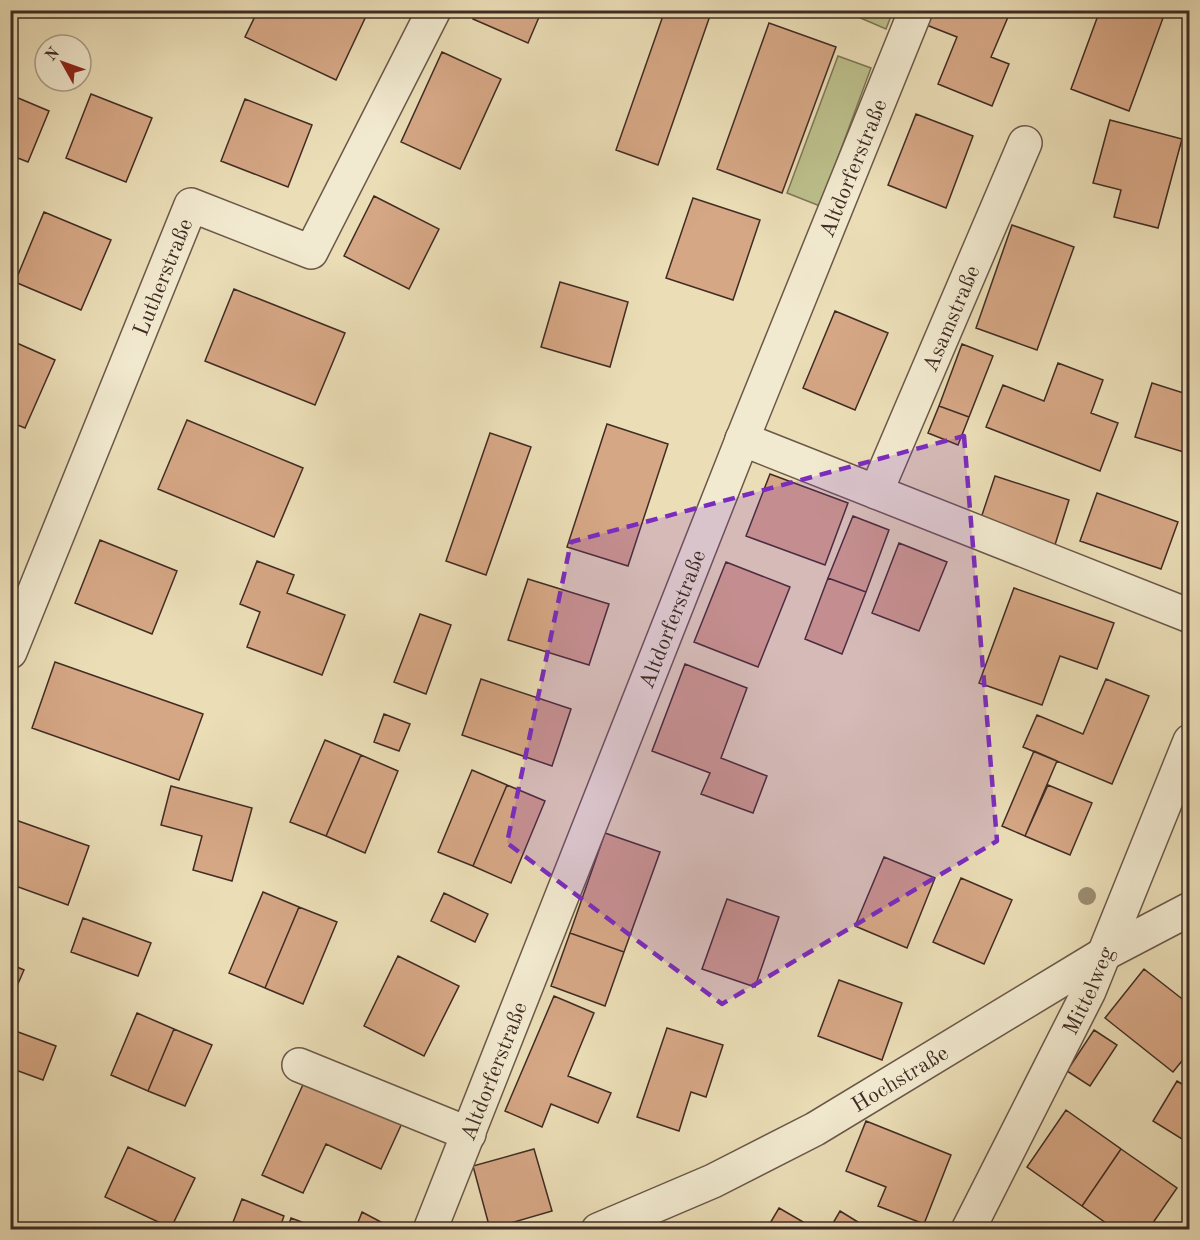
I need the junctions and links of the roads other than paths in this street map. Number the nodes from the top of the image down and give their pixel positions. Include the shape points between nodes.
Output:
1 (434, 10) edge
2 (916, 10) edge
3 (1024, 143) dead end
4 (742, 439) junction
5 (876, 492) junction
6 (1190, 616) edge
7 (10, 652) edge
8 (1190, 741) edge
9 (1190, 909) edge
10 (1104, 954) junction
11 (298, 1065) dead end
12 (469, 1134) junction
13 (430, 1230) edge
14 (598, 1230) edge
15 (968, 1230) edge

1 - 7 street, Lutherstraße via 311,252 191,205
2 - 4 street, Altdorferstraße
3 - 5 street, Asamstraße
4 - 5 street
4 - 12 street, Altdorferstraße
5 - 6 street
8 - 10 street, Mittelweg
9 - 10 street, Hochstraße
10 - 14 street, Hochstraße via 815,1129 713,1181
10 - 15 street, Mittelweg
11 - 12 street
12 - 13 street, Altdorferstraße

